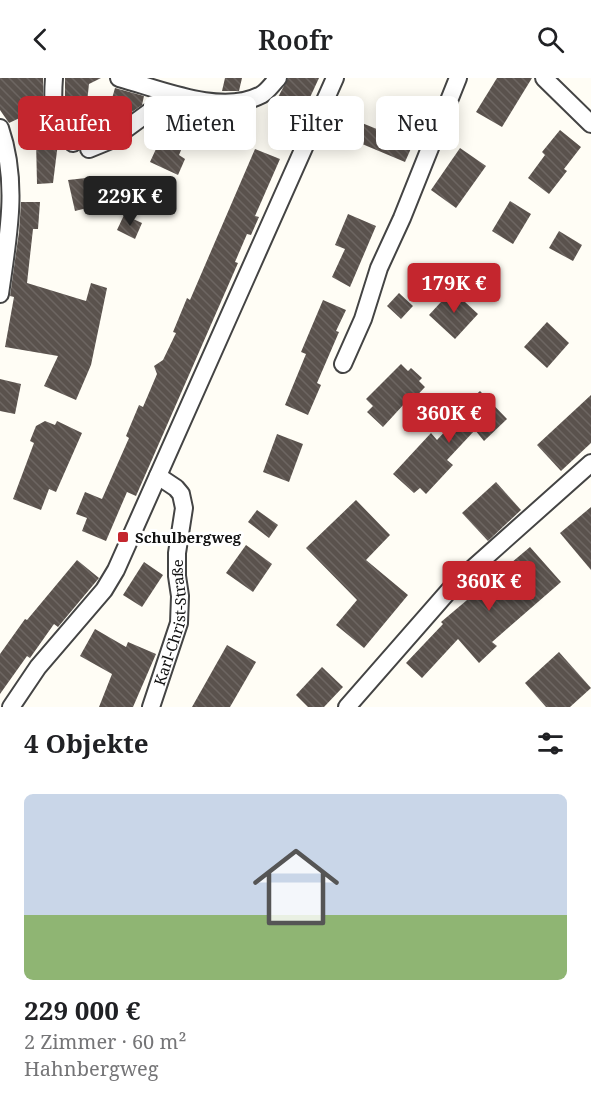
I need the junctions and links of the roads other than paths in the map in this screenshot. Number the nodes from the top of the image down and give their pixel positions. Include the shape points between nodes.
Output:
1 (54, 78) edge
2 (119, 78) edge
3 (278, 78) edge
4 (335, 78) edge
5 (458, 78) edge
6 (544, 78) edge
7 (53, 96) edge
8 (187, 96) edge
9 (256, 97) edge
10 (591, 124) edge
11 (0, 128) edge
12 (0, 294) edge
13 (343, 364) dead end
14 (591, 463) edge
15 (158, 476) junction
16 (11, 707) edge
17 (151, 707) edge
18 (347, 707) edge

1 - 7 street
2 - 8 street
3 - 9 street
4 - 15 street
5 - 13 street
6 - 10 street
11 - 12 street via 11,183
14 - 18 street via 453,586
15 - 16 street via 104,590 38,667
15 - 17 street, Karl-Christ-Straße via 176,488 184,508 177,553 178,623

